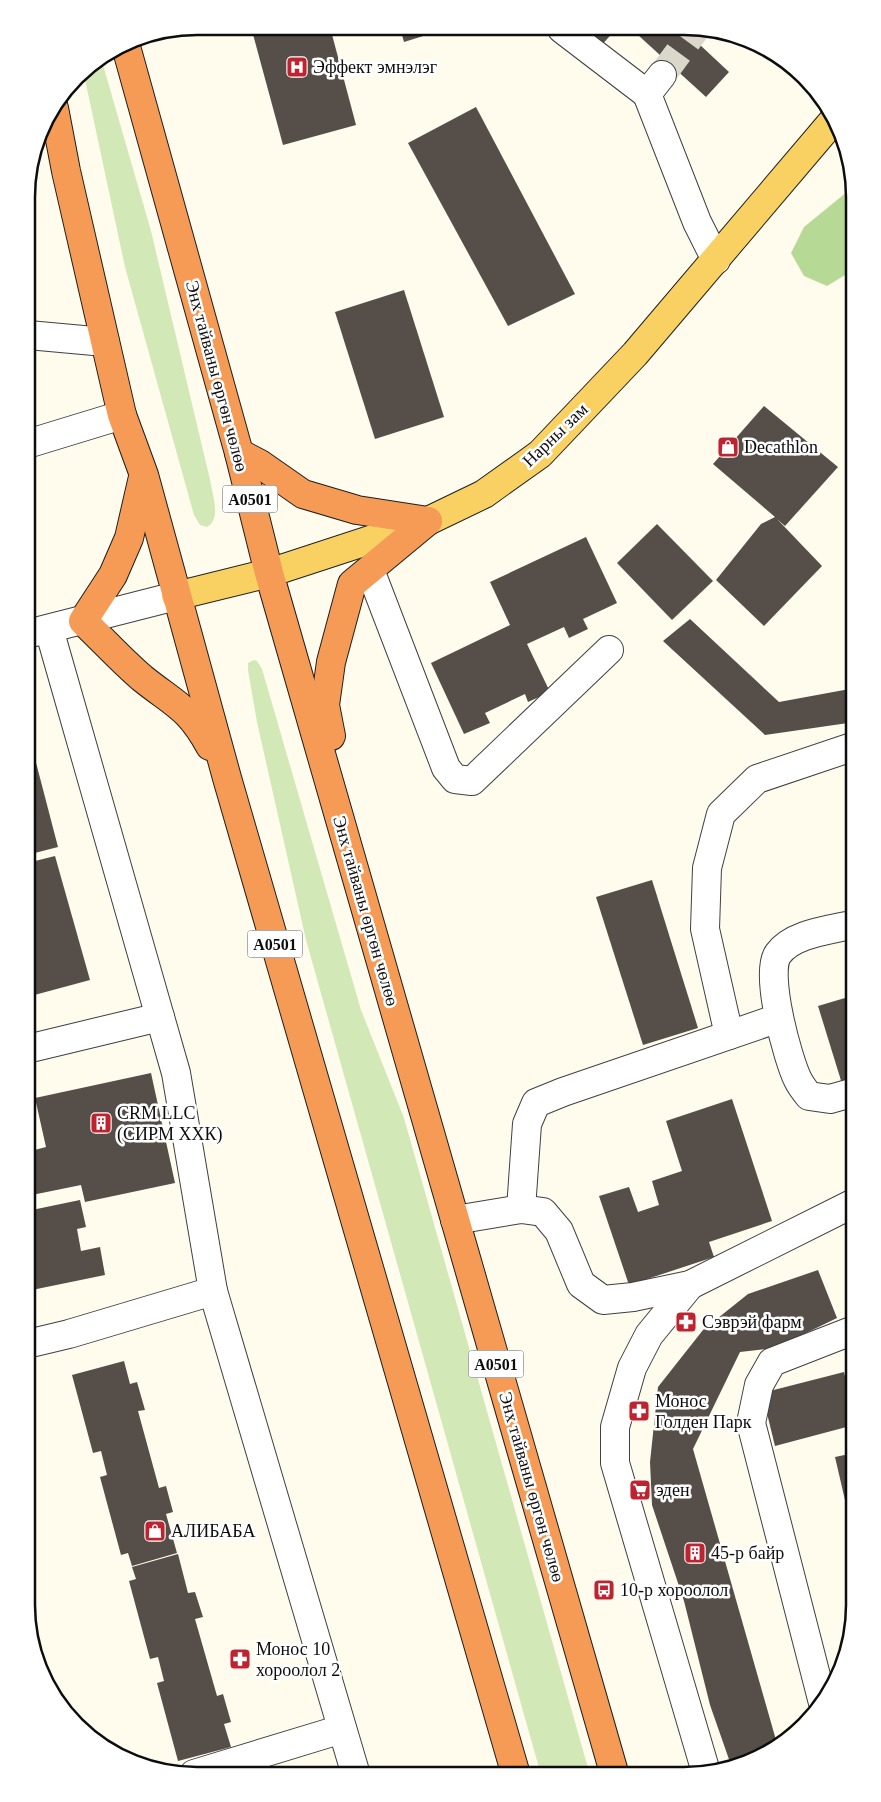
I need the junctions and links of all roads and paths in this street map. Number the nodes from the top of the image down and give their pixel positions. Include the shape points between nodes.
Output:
1 (573, 35) edge
2 (127, 51) edge
3 (56, 118) edge
4 (829, 125) edge
5 (716, 260) junction
6 (35, 336) edge
7 (105, 342) junction
8 (122, 416) junction
9 (35, 442) edge
10 (238, 453) junction
11 (144, 475) junction
12 (428, 521) junction
13 (370, 570) junction
14 (269, 573) junction
15 (176, 596) junction
16 (83, 621) junction
17 (38, 632) edge
18 (609, 650) dead end
19 (846, 749) edge
20 (227, 778) junction
21 (364, 899) junction
22 (846, 926) edge
23 (160, 1017) junction
24 (779, 1018) junction
25 (729, 1035) junction
26 (35, 1047) edge
27 (846, 1095) edge
28 (846, 1207) edge
29 (521, 1208) junction
30 (455, 1220) junction
31 (690, 1285) junction
32 (213, 1291) junction
33 (846, 1333) edge
34 (35, 1342) edge
35 (820, 1692) edge
36 (342, 1729) junction
37 (704, 1766) edge
38 (217, 1767) edge
39 (354, 1767) edge
40 (514, 1767) edge
41 (611, 1767) edge

1 - 5 street via 654,85 697,222
2 - 10 highway, Энх тайваны өргөн чөлөө / A0501
3 - 7 highway, A0501
4 - 5 main road, Нарны зам
5 - 12 main road, Нарны зам via 635,354 540,454 484,494
6 - 7 street
7 - 8 highway, A0501
8 - 9 street
8 - 11 highway, A0501
10 - 12 highway via 304,494 357,510
10 - 14 highway, Энх тайваны өргөн чөлөө / A0501
11 - 15 highway, A0501
11 - 16 highway via 129,538 113,575
12 - 13 highway
12 - 14 main road, Нарны зам
13 - 18 street via 446,768 455,779 472,781
13 - 21 highway via 352,584 331,662 325,705
14 - 15 main road, Нарны зам
14 - 21 highway, Энх тайваны өргөн чөлөө / A0501
15 - 16 street
15 - 20 highway, A0501
16 - 17 street
16 - 20 highway via 142,678 184,708 196,721
17 - 23 street
19 - 25 street via 757,779 721,814 707,868 706,929
20 - 40 highway, A0501
21 - 30 highway, Энх тайваны өргөн чөлөө / A0501
22 - 24 street via 793,941 777,955 772,973
23 - 26 street
23 - 32 street via 176,1073
24 - 25 street
24 - 27 street via 798,1080 809,1096 830,1100
25 - 29 street via 536,1103 527,1124
28 - 31 street
29 - 30 street
29 - 31 street via 544,1212 559,1231 581,1284 603,1300 633,1298
30 - 41 highway, Энх тайваны өргөн чөлөө / A0501
31 - 37 street via 649,1334 632,1368 615,1427 615,1463
32 - 34 street
32 - 36 street
33 - 35 street via 772,1362 759,1385 751,1423
36 - 38 street
36 - 39 street

